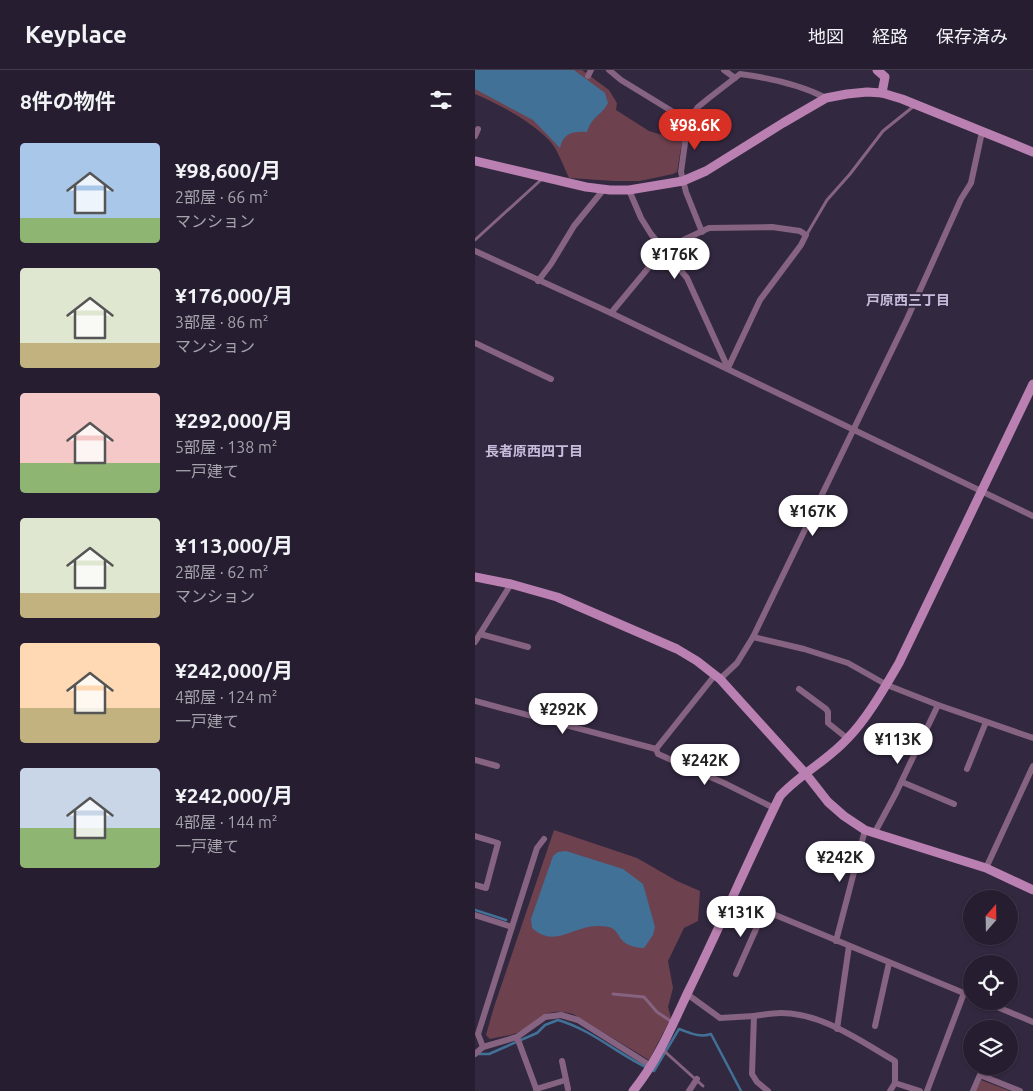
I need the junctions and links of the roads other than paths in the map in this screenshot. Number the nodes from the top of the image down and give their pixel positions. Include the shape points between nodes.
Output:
1 (609, 70) edge
2 (724, 70) edge
3 (877, 70) edge
4 (735, 78) junction
5 (882, 93) junction
6 (826, 98) junction
7 (917, 104) junction
8 (688, 121) junction
9 (478, 129) dead end
10 (982, 132) junction
11 (475, 136) edge
12 (1033, 152) edge
13 (475, 161) edge
14 (543, 178) junction
15 (683, 180) junction
16 (604, 189) junction
17 (629, 190) junction
18 (702, 232) junction
19 (806, 235) junction
20 (475, 240) edge
21 (664, 250) junction
22 (475, 251) edge
23 (538, 281) junction
24 (611, 313) junction
25 (475, 343) edge
26 (727, 368) junction
27 (551, 379) dead end
28 (1033, 384) edge
29 (854, 429) junction
30 (982, 492) junction
31 (1033, 516) edge
32 (475, 577) edge
33 (511, 584) junction
34 (480, 634) junction
35 (753, 637) junction
36 (475, 642) edge
37 (528, 647) dead end
38 (718, 677) junction
39 (887, 684) junction
40 (799, 689) dead end
41 (475, 701) edge
42 (938, 705) junction
43 (986, 722) junction
44 (848, 738) junction
45 (1033, 738) edge
46 (656, 749) junction
47 (475, 760) edge
48 (497, 766) dead end
49 (1033, 766) edge
50 (967, 769) dead end
51 (806, 774) junction
52 (902, 782) junction
53 (954, 804) dead end
54 (774, 808) junction
55 (870, 832) junction
56 (475, 836) edge
57 (544, 838) dead end
58 (986, 868) junction
59 (475, 885) edge
60 (1033, 890) edge
61 (733, 897) junction
62 (764, 911) junction
63 (475, 914) edge
64 (511, 927) junction
65 (836, 941) junction
66 (849, 946) junction
67 (889, 963) junction
68 (736, 974) dead end
69 (613, 994) dead end
70 (687, 994) junction
71 (963, 994) edge
72 (963, 997) edge
73 (1004, 1010) edge
74 (753, 1016) junction
75 (1033, 1022) edge
76 (673, 1023) junction
77 (875, 1026) dead end
78 (837, 1029) junction
79 (517, 1037) junction
80 (475, 1043) edge
81 (483, 1047) junction
82 (661, 1048) junction
83 (475, 1054) edge
84 (562, 1061) dead end
85 (651, 1066) junction
86 (697, 1079) junction
87 (566, 1080) junction
88 (895, 1083) junction
89 (703, 1086) dead end
90 (568, 1089) dead end
91 (536, 1090) edge
92 (633, 1091) edge
93 (689, 1091) edge
94 (768, 1091) edge
95 (890, 1091) edge
96 (920, 1091) edge
97 (927, 1091) edge
98 (973, 1091) edge
99 (1020, 1091) edge

1 - 8 street
2 - 4 street
3 - 5 street via 885,77
4 - 6 street via 740,74 762,77 807,88
4 - 8 street via 698,107
5 - 6 street
5 - 7 street
6 - 15 street via 706,171
7 - 10 street
7 - 19 lane via 883,131 827,200
8 - 15 street via 681,172
9 - 11 street
10 - 12 street
10 - 29 street via 971,183
13 - 14 street
14 - 16 street
14 - 20 lane
15 - 17 street
15 - 18 street
16 - 17 street
16 - 23 street via 574,226
17 - 21 street via 641,218
18 - 19 street via 709,228 772,227 800,231
18 - 21 street
19 - 26 street via 760,300
21 - 24 street
21 - 26 street via 687,278
22 - 23 street
23 - 24 street
24 - 26 street
25 - 27 street
26 - 29 street
28 - 30 street
29 - 30 street
29 - 35 street
30 - 31 street
30 - 39 street
32 - 33 street
33 - 34 street
33 - 38 street via 557,597 652,637 697,661
34 - 36 street
34 - 37 street
35 - 38 street via 737,663
35 - 39 street via 848,663
38 - 46 street
38 - 51 street
39 - 42 street
39 - 44 street
40 - 44 street via 826,708 828,723
41 - 46 street
42 - 43 street
42 - 52 street
43 - 45 street
43 - 50 street
44 - 51 street
46 - 54 street via 658,754
47 - 48 street
49 - 58 street
51 - 54 street via 783,792
51 - 55 street via 828,802
52 - 53 street
52 - 55 street
54 - 61 street
55 - 58 street
55 - 65 street
56 - 59 street via 498,844 486,888
57 - 64 street via 537,848
58 - 60 street
61 - 62 street
61 - 70 street
62 - 65 street
62 - 68 street
63 - 64 street
64 - 81 street via 477,1034
65 - 66 street
66 - 67 street
66 - 78 street
67 - 71 street
67 - 77 street
69 - 76 lane via 644,998
70 - 74 street via 720,1018
70 - 76 street
72 - 97 street
73 - 75 street
74 - 78 street via 780,1013 809,1017
74 - 94 street via 752,1074
76 - 82 street
78 - 88 street via 895,1061
79 - 81 street
79 - 85 street via 545,1018 561,1015 570,1017
79 - 91 street
80 - 81 street
81 - 83 street
82 - 85 street
82 - 86 lane
84 - 87 street
85 - 92 street
86 - 89 lane
86 - 93 street
87 - 90 street
87 - 91 street
88 - 95 street
88 - 96 street
98 - 99 street via 980,1075

